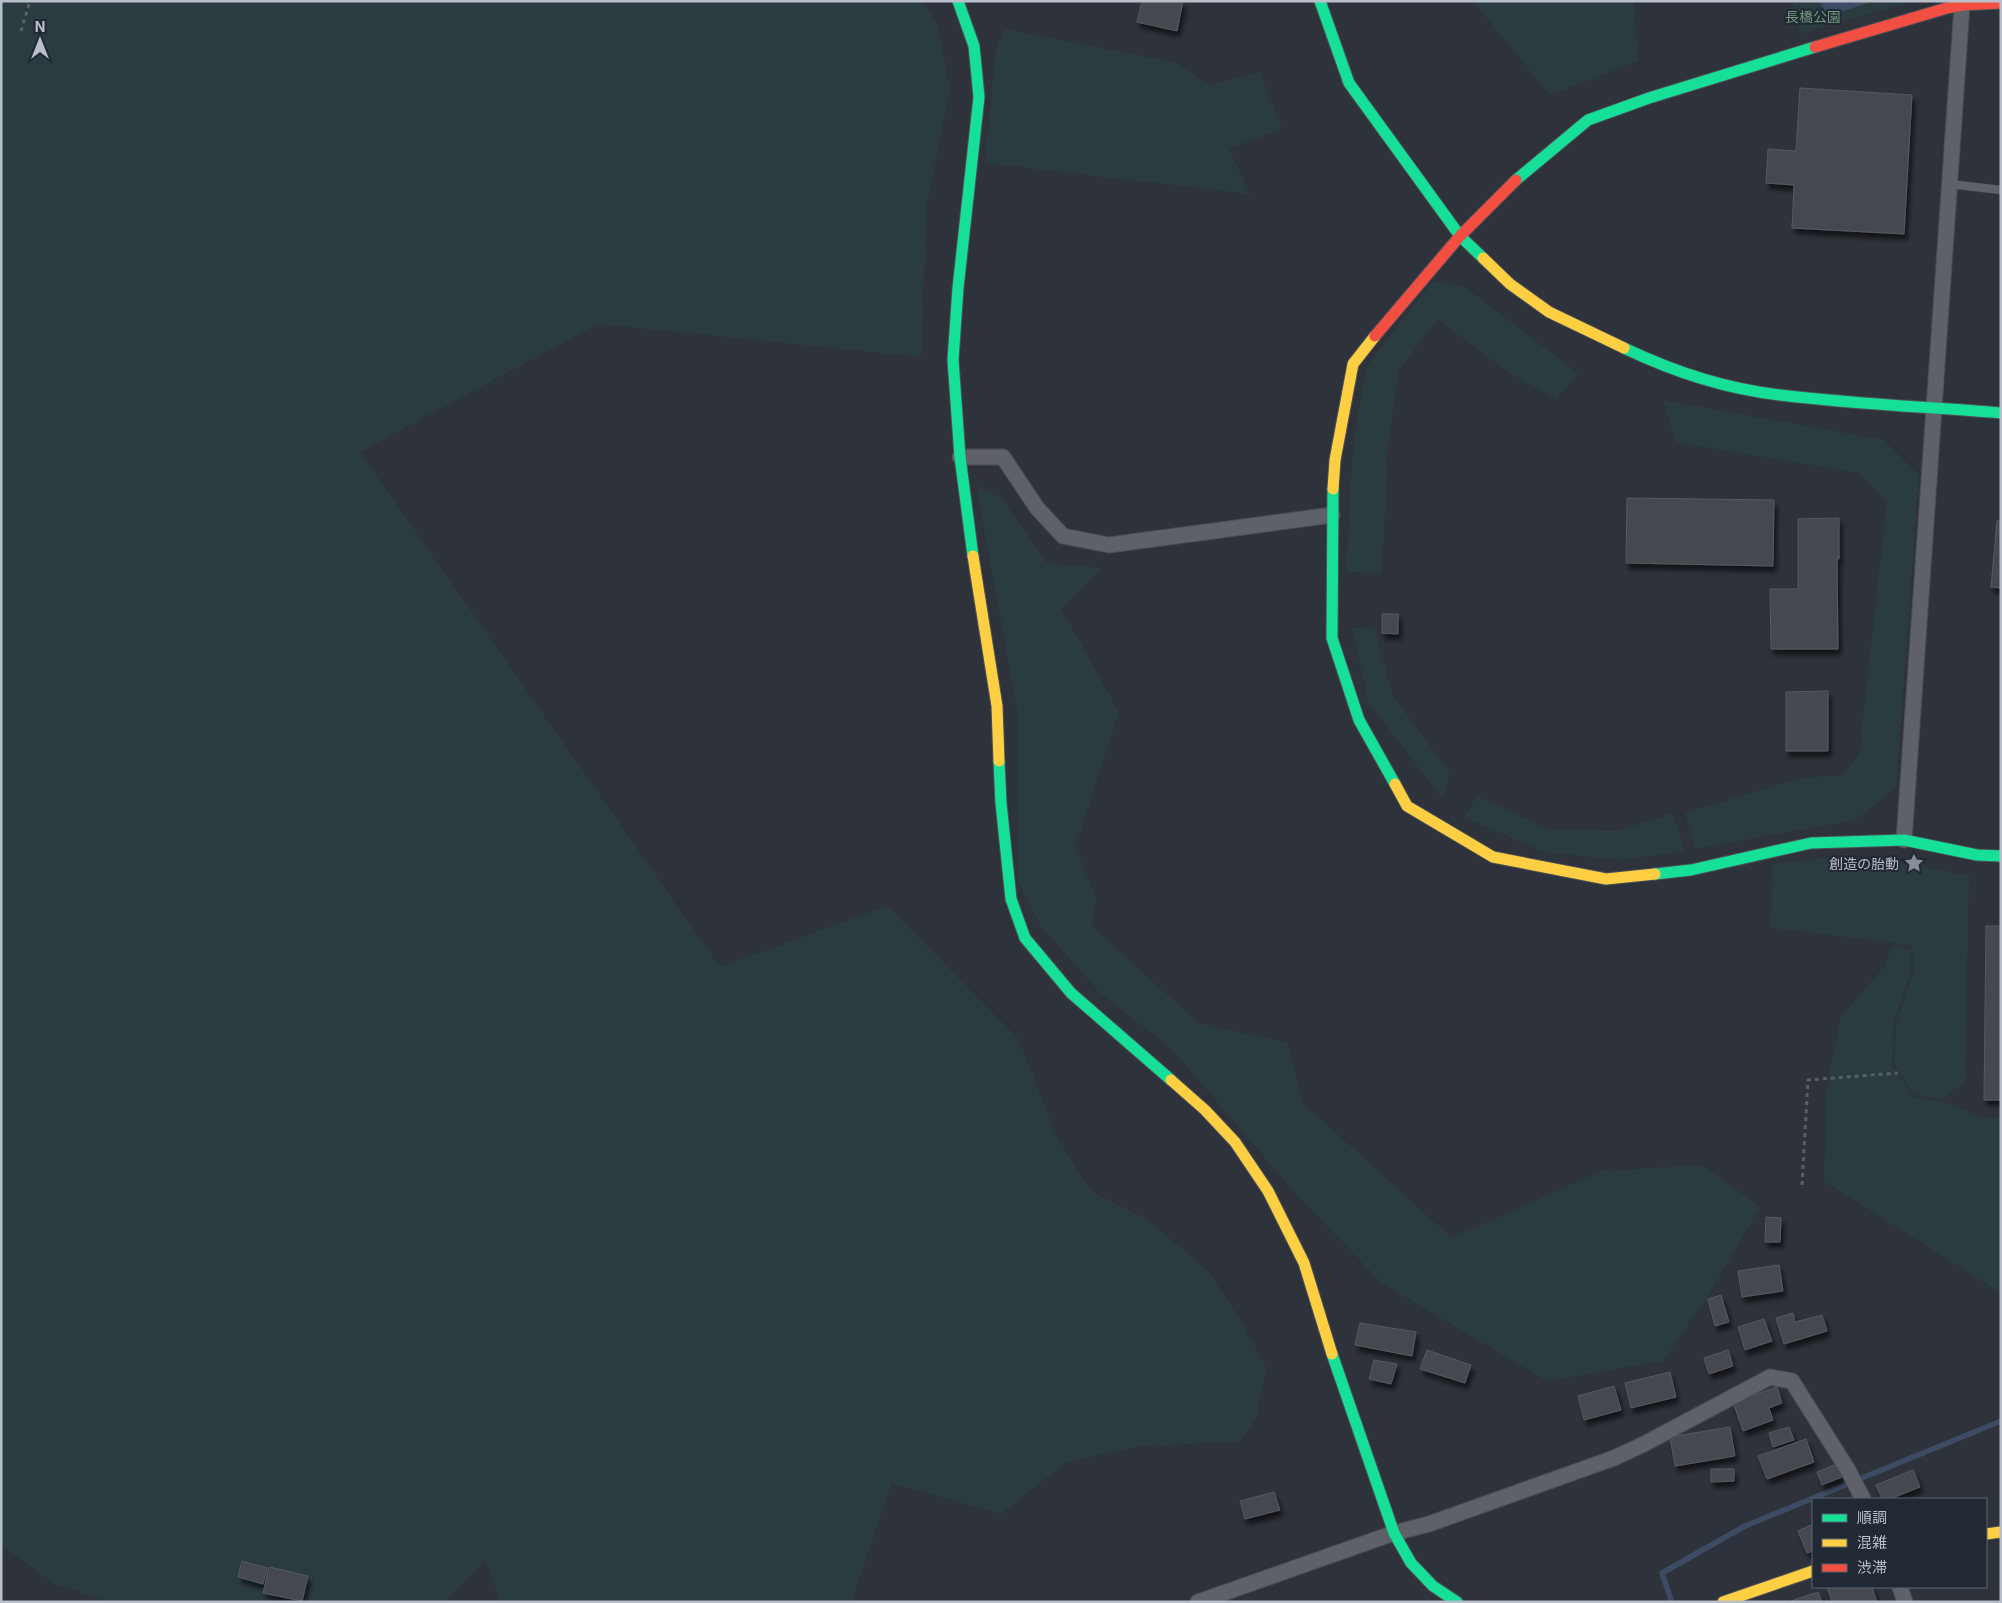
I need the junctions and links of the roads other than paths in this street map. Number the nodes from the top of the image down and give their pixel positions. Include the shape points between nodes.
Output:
1 (958, 1) edge
2 (1320, 1) edge
3 (2001, 3) edge
4 (1962, 5) junction
5 (1949, 184) junction
6 (2001, 190) edge
7 (1460, 236) junction
8 (1934, 407) junction
9 (2001, 413) edge
10 (960, 457) junction
11 (1332, 515) junction
12 (1904, 840) junction
13 (2001, 856) edge
14 (1861, 1496) edge
15 (2001, 1532) edge
16 (1394, 1533) junction
17 (1987, 1534) edge
18 (1812, 1571) edge
19 (1900, 1588) edge
20 (1198, 1602) edge
21 (1457, 1602) edge
22 (1723, 1602) edge
23 (1904, 1602) edge

1 - 10 street via 974,46 979,97 953,360
2 - 7 street via 1349,83
3 - 4 street
4 - 5 street
4 - 7 street via 1745,68 1588,120 1524,173
5 - 6 lane
5 - 8 street
7 - 8 street via 1510,284 1549,312 1647,359 1716,382 1779,395
7 - 11 street via 1354,364 1335,460
8 - 9 street
8 - 12 street
10 - 11 street via 1003,457 1037,508 1063,536 1109,544
10 - 16 street via 997,706 1007,871 1011,899 1026,938 1071,993 1205,1110 1235,1142 1268,1191 1304,1263
11 - 12 street via 1332,638 1359,720 1406,806 1493,857 1606,879 1691,870 1811,843
12 - 13 street via 1977,855
14 - 16 street via 1792,1381 1770,1377 1614,1458 1429,1524
15 - 17 street
16 - 20 street
16 - 21 street via 1411,1563 1433,1586
18 - 22 street
19 - 23 street

